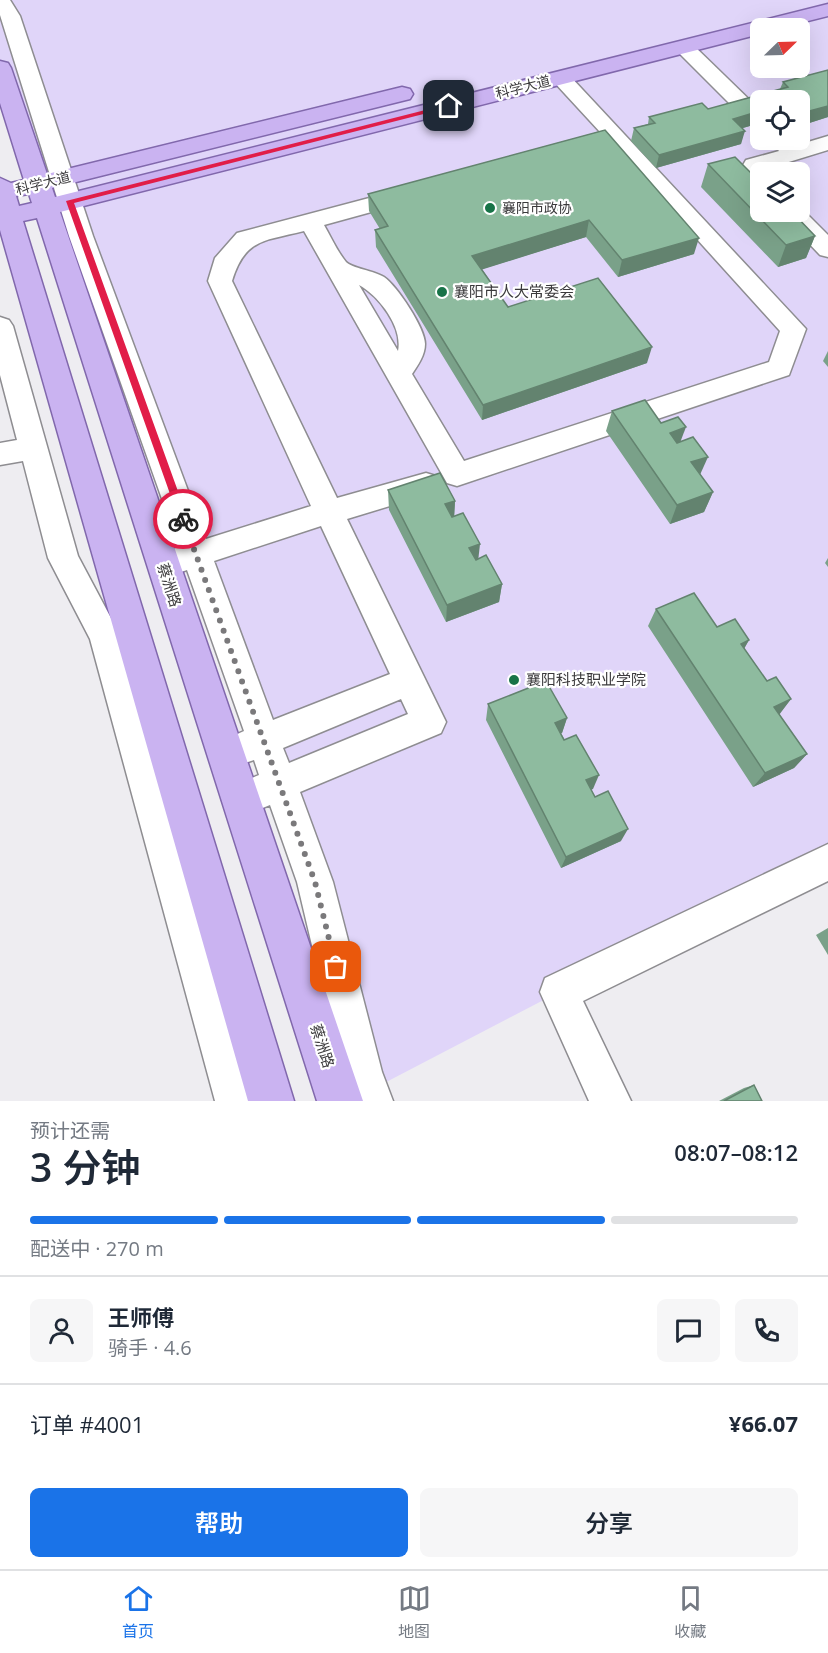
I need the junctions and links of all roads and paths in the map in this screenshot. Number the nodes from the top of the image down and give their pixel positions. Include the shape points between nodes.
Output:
1 (0, 0) edge
2 (782, 0) edge
3 (828, 10) edge
4 (666, 29) dead end
5 (684, 47) junction
6 (0, 68) edge
7 (561, 78) junction
8 (422, 89) dead end
9 (750, 111) edge
10 (615, 136) junction
11 (828, 143) edge
12 (810, 144) edge
13 (780, 150) edge
14 (548, 155) edge
15 (759, 162) edge
16 (435, 187) edge
17 (54, 193) junction
18 (4, 198) edge
19 (310, 221) junction
20 (801, 222) edge
21 (828, 249) edge
22 (0, 326) edge
23 (33, 448) junction
24 (0, 454) edge
25 (457, 475) junction
26 (329, 512) junction
27 (196, 555) junction
28 (163, 565) junction
29 (409, 681) junction
30 (264, 741) junction
31 (225, 754) junction
32 (280, 785) junction
33 (240, 800) junction
34 (828, 862) edge
35 (236, 1101) edge
36 (271, 1101) edge
37 (340, 1101) edge
38 (372, 1101) edge
39 (610, 1101) edge

1 - 17 street via 10,16
2 - 4 main road
3 - 5 main road, 科学大道
5 - 7 main road, 科学大道
5 - 9 street
6 - 17 main road, 蔡洲路
7 - 10 street
7 - 17 main road, 科学大道
8 - 17 main road, 科学大道
10 - 14 street
10 - 25 street via 793,329 780,368
11 - 12 street
13 - 15 street
16 - 19 street
17 - 18 main road, 科学大道
17 - 27 street
17 - 28 main road, 蔡洲路
18 - 36 main road
19 - 25 street
19 - 26 street via 245,240 227,258 220,281
20 - 21 street
22 - 23 street
23 - 24 street
23 - 35 street via 63,558 105,637
25 - 26 street
26 - 27 street
26 - 29 street
27 - 28 street
27 - 30 street
28 - 31 main road, 蔡洲路
29 - 30 street
29 - 32 street via 429,722
30 - 31 street
30 - 32 street
31 - 33 main road, 蔡洲路
32 - 33 street
32 - 38 street via 315,882
33 - 37 main road, 蔡洲路
34 - 39 street via 559,992

